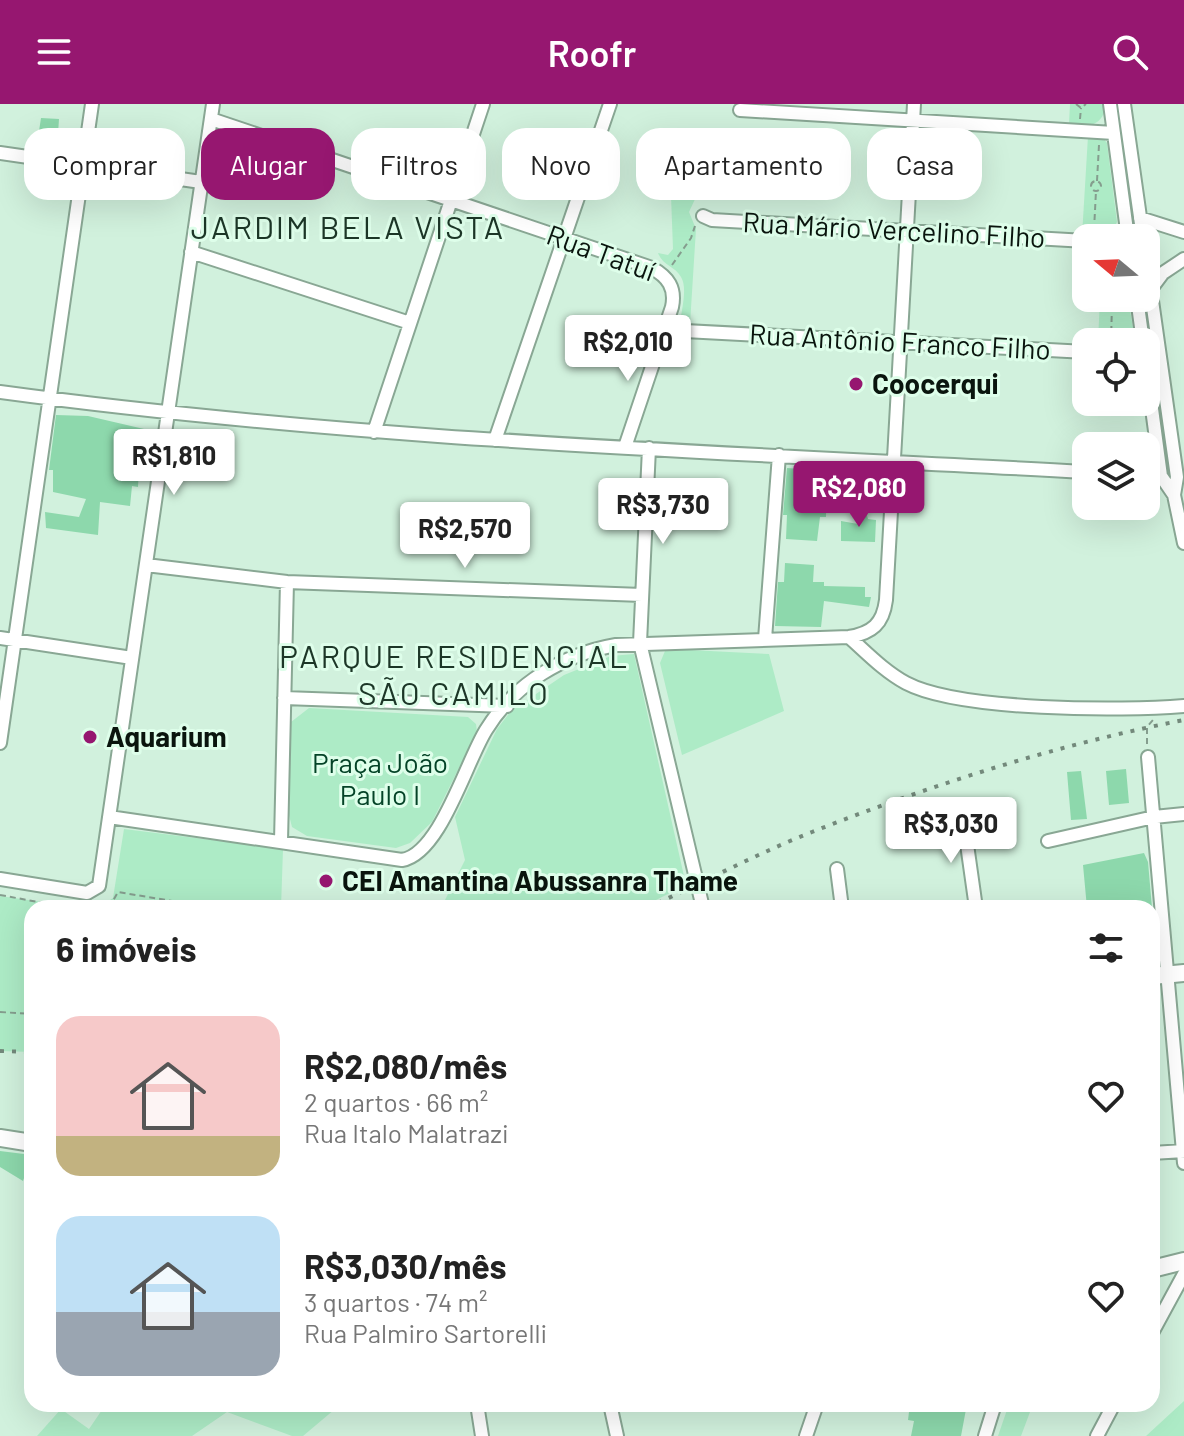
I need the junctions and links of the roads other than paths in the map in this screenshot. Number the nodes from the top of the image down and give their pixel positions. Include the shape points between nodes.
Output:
1 (92, 104) edge
2 (213, 104) edge
3 (483, 104) edge
4 (610, 104) edge
5 (914, 104) edge
6 (1110, 104) edge
7 (1124, 104) edge
8 (740, 110) dead end
9 (211, 119) junction
10 (913, 121) junction
11 (88, 128) edge
12 (210, 128) edge
13 (475, 128) edge
14 (1114, 133) junction
15 (0, 153) edge
16 (24, 156) edge
17 (351, 166) edge
18 (185, 180) edge
19 (201, 182) joint
20 (78, 200) edge
21 (451, 200) joint
22 (703, 216) road end
23 (1140, 218) junction
24 (1126, 224) edge
25 (1141, 224) edge
26 (907, 231) junction
27 (1184, 232) edge
28 (562, 237) junction
29 (1072, 240) edge
30 (191, 252) junction
31 (1184, 259) edge
32 (1160, 277) edge
33 (410, 323) junction
34 (666, 330) junction
35 (900, 342) junction
36 (1072, 351) edge
37 (1160, 356) edge
38 (0, 392) edge
39 (50, 399) junction
40 (167, 415) junction
41 (1153, 416) edge
42 (374, 432) junction
43 (495, 440) junction
44 (625, 447) junction
45 (649, 448) junction
46 (779, 455) junction
47 (894, 462) junction
48 (1072, 471) edge
49 (1161, 476) junction
50 (1181, 477) edge
51 (1174, 495) junction
52 (1184, 543) edge
53 (146, 565) junction
54 (287, 582) junction
55 (642, 595) junction
56 (849, 637) junction
57 (0, 638) edge
58 (765, 639) junction
59 (15, 640) junction
60 (640, 643) junction
61 (132, 658) junction
62 (284, 698) junction
63 (507, 706) junction
64 (1184, 706) edge
65 (0, 743) edge
66 (1148, 757) dead end
67 (1184, 814) edge
68 (963, 816) dead end
69 (109, 817) junction
70 (1154, 817) junction
71 (281, 841) junction
72 (1048, 841) dead end
73 (837, 869) dead end
74 (0, 879) edge
75 (701, 900) edge
76 (841, 900) edge
77 (975, 900) edge
78 (1177, 974) edge
79 (24, 1132) edge
80 (0, 1137) edge
81 (24, 1142) edge
82 (1184, 1151) edge
83 (1160, 1152) edge
84 (1184, 1163) edge
85 (1184, 1261) edge
86 (1160, 1267) edge
87 (1184, 1274) edge
88 (1160, 1318) edge
89 (478, 1412) edge
90 (612, 1412) edge
91 (814, 1412) edge
92 (992, 1412) edge
93 (1110, 1412) edge
94 (482, 1436) edge
95 (617, 1436) edge
96 (806, 1436) edge
97 (985, 1436) edge
98 (1097, 1436) edge

1 - 11 street
2 - 9 street
3 - 13 street
4 - 28 street
5 - 10 street
6 - 14 street
7 - 23 street
8 - 10 street
9 - 12 street
9 - 17 street, Rua Tatuí
10 - 14 street
10 - 26 street
14 - 24 street
15 - 16 street
18 - 19 street
19 - 30 street
20 - 39 street
21 - 28 street, Rua Tatuí
21 - 33 street
22 - 26 street, Rua Mário Vercelino Filho
23 - 25 street
23 - 27 street
26 - 29 street, Rua Mário Vercelino Filho
26 - 35 street
28 - 34 street, Rua Tatuí via 652,268 668,279 673,299
28 - 43 street
30 - 33 street
30 - 40 street
31 - 32 street
33 - 42 street
34 - 35 street, Rua Antônio Franco Filho
34 - 44 street
35 - 36 street, Rua Antônio Franco Filho
35 - 47 street
37 - 50 street
38 - 39 street
39 - 40 street
39 - 59 street
40 - 42 street
40 - 53 street
41 - 49 street
42 - 43 street
43 - 44 street
44 - 45 street
45 - 46 street
45 - 55 street
46 - 47 street
46 - 58 street
47 - 48 street
47 - 56 street via 885,611 871,630
49 - 50 street
49 - 51 street
50 - 51 street
51 - 52 street
53 - 54 street
53 - 61 street
54 - 55 street
54 - 62 street
55 - 60 street
56 - 58 street
56 - 64 street via 908,684 955,699
57 - 59 street
58 - 60 street
59 - 61 street
59 - 65 street
60 - 63 street via 593,649 558,663
60 - 75 street
61 - 69 street
62 - 63 street
62 - 71 street
63 - 71 street via 487,728 423,851 402,860
66 - 70 street
67 - 70 street
68 - 77 street
69 - 71 street
69 - 74 street via 99,886 84,893
70 - 72 street
70 - 78 street
73 - 76 street
78 - 82 street
79 - 80 main road
80 - 81 main road
82 - 83 street
82 - 84 street
85 - 86 main road
87 - 88 street
89 - 94 street
90 - 95 street
91 - 96 street
92 - 97 street
93 - 98 street

